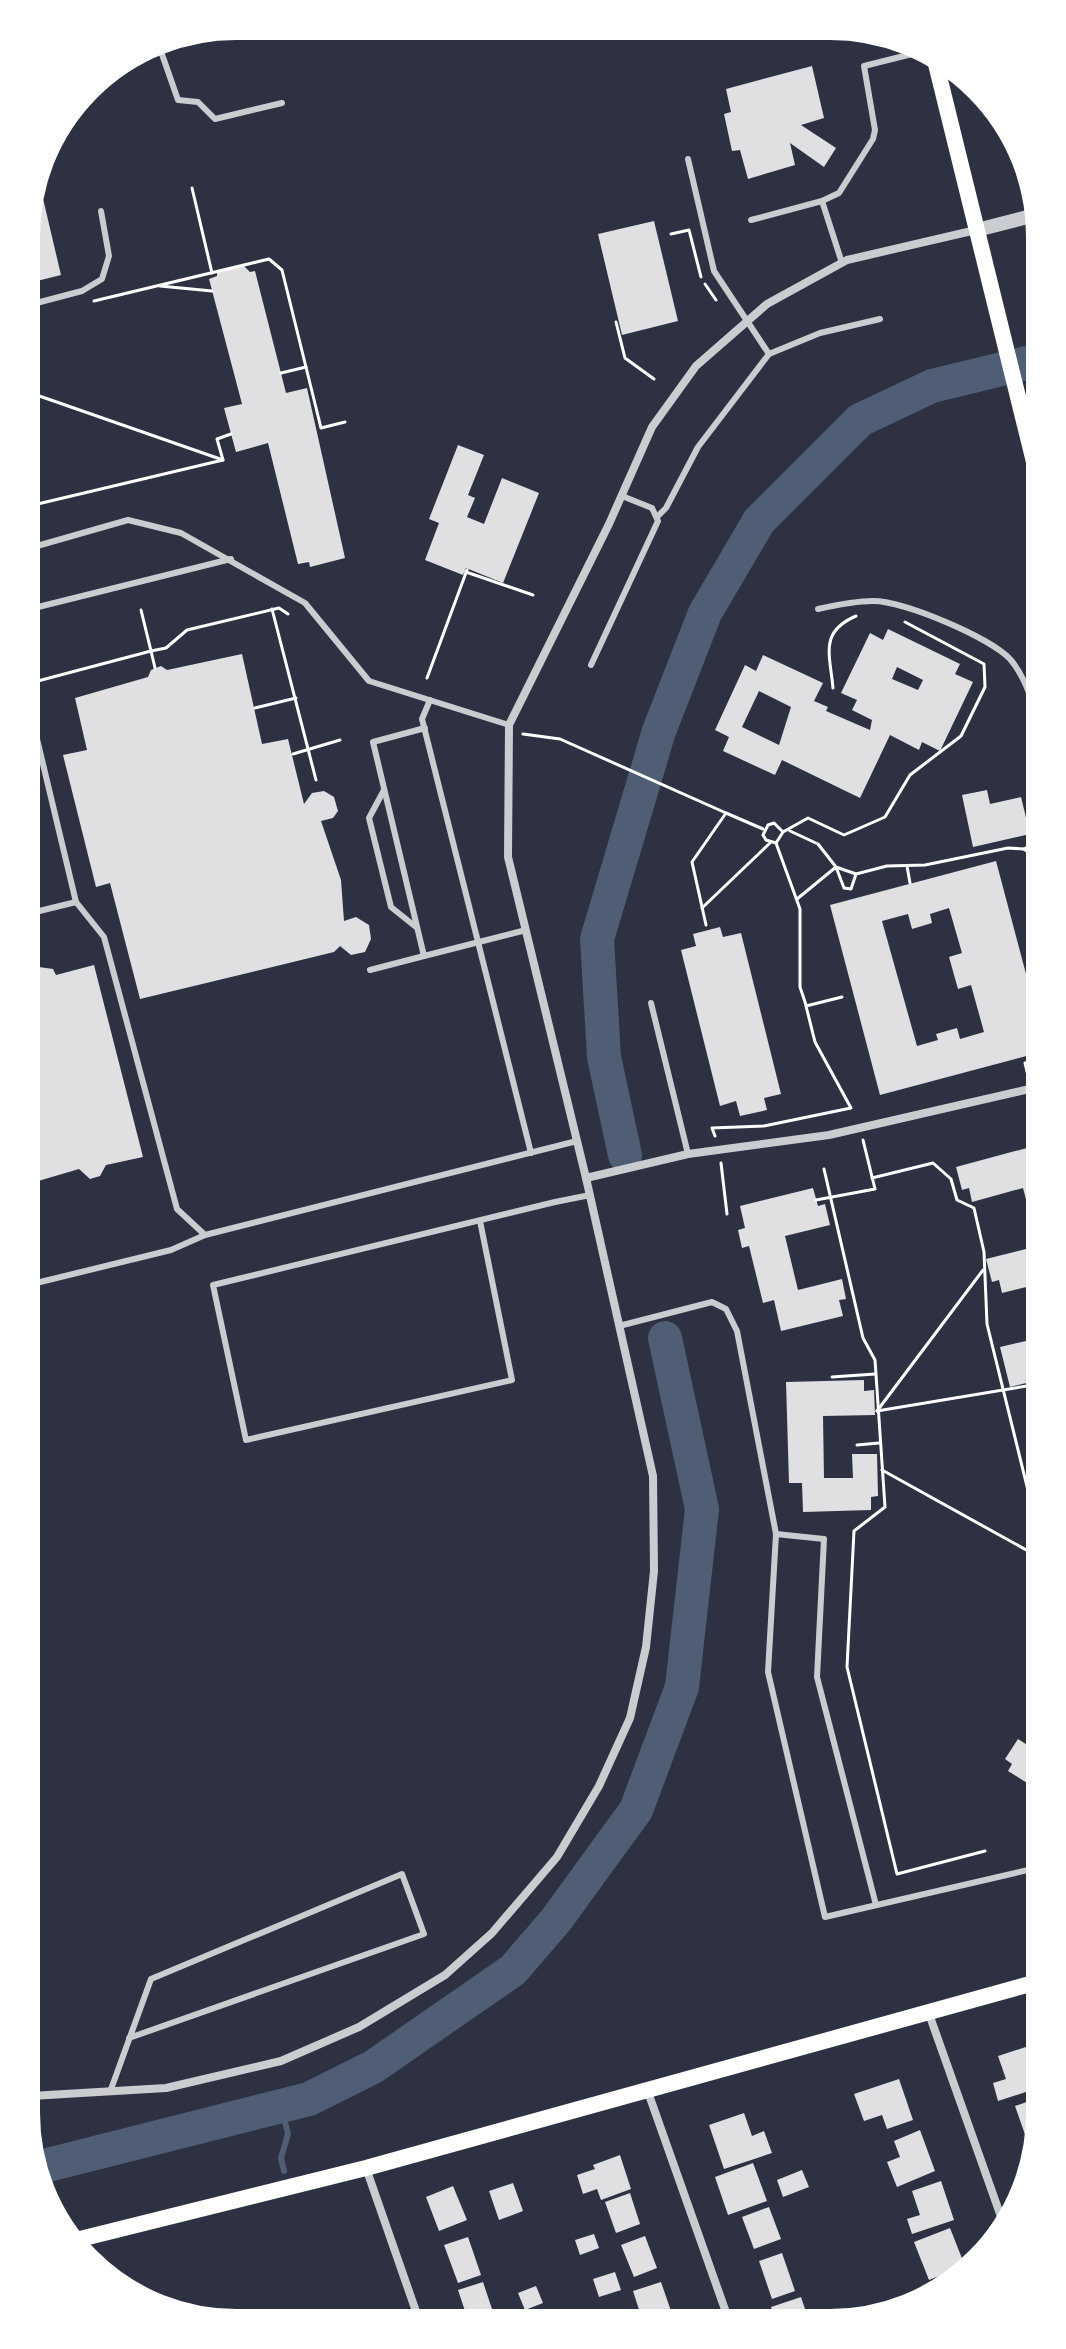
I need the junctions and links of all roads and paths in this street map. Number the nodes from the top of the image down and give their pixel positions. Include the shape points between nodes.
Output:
1 (161, 53) edge
2 (909, 55) edge
3 (937, 69) edge
4 (282, 103) dead end
5 (688, 159) dead end
6 (192, 188) dead end
7 (822, 201) junction
8 (101, 211) dead end
9 (1027, 217) edge
10 (751, 220) dead end
11 (977, 230) junction
12 (842, 263) junction
13 (212, 273) junction
14 (156, 286) junction
15 (82, 291) junction
16 (212, 291) dead end
17 (38, 303) edge
18 (880, 319) dead end
19 (748, 320) junction
20 (616, 322) dead end
21 (769, 354) junction
22 (306, 367) junction
23 (281, 373) dead end
24 (654, 379) dead end
25 (38, 396) edge
26 (345, 422) dead end
27 (231, 434) dead end
28 (1028, 438) edge
29 (223, 460) junction
30 (622, 496) junction
31 (38, 504) edge
32 (658, 516) junction
33 (38, 546) edge
34 (231, 559) junction
35 (533, 595) dead end
36 (38, 607) edge
37 (272, 609) junction
38 (818, 609) dead end
39 (141, 610) dead end
40 (288, 614) dead end
41 (866, 616) dead end
42 (904, 622) dead end
43 (151, 651) junction
44 (591, 665) dead end
45 (155, 668) dead end
46 (427, 678) dead end
47 (38, 681) edge
48 (833, 688) dead end
49 (1028, 689) edge
50 (296, 698) junction
51 (430, 700) junction
52 (255, 708) dead end
53 (509, 725) junction
54 (425, 728) junction
55 (508, 736) junction
56 (340, 740) dead end
57 (38, 743) edge
58 (309, 749) junction
59 (293, 754) dead end
60 (316, 780) dead end
61 (384, 790) junction
62 (726, 813) junction
63 (764, 829) junction
64 (790, 831) junction
65 (783, 832) junction
66 (773, 843) junction
67 (1028, 847) edge
68 (1024, 849) junction
69 (1028, 852) edge
70 (907, 866) junction
71 (836, 867) junction
72 (856, 874) junction
73 (910, 883) dead end
74 (797, 899) junction
75 (76, 902) junction
76 (702, 908) junction
77 (38, 911) edge
78 (706, 925) dead end
79 (417, 928) junction
80 (526, 930) junction
81 (478, 943) junction
82 (424, 956) junction
83 (370, 970) dead end
84 (842, 997) dead end
85 (651, 1003) dead end
86 (806, 1006) junction
87 (1028, 1063) edge
88 (1028, 1076) dead end
89 (1028, 1089) edge
90 (851, 1108) dead end
91 (862, 1136) dead end
92 (577, 1141) junction
93 (531, 1153) junction
94 (688, 1154) junction
95 (824, 1169) dead end
96 (586, 1178) junction
97 (872, 1178) junction
98 (590, 1195) junction
99 (830, 1198) junction
100 (816, 1200) dead end
101 (480, 1221) junction
102 (205, 1235) junction
103 (983, 1269) junction
104 (38, 1283) edge
105 (619, 1326) junction
106 (875, 1374) junction
107 (832, 1377) dead end
108 (1028, 1386) edge
109 (1006, 1390) junction
110 (877, 1411) junction
111 (879, 1443) junction
112 (857, 1445) dead end
113 (882, 1470) junction
114 (1028, 1487) edge
115 (776, 1534) junction
116 (1028, 1551) edge
117 (985, 1851) dead end
118 (1028, 1870) edge
119 (876, 1905) junction
120 (1028, 1984) edge
121 (928, 2010) junction
122 (129, 2038) junction
123 (110, 2092) junction
124 (648, 2092) junction
125 (38, 2096) edge
126 (366, 2168) junction
127 (1000, 2214) edge
128 (83, 2238) edge
129 (416, 2311) edge
130 (726, 2311) edge

1 - 4 lane via 178,100 198,102 215,119
2 - 7 lane via 864,66 873,139 839,193
3 - 11 main road
5 - 19 lane via 714,271
6 - 13 path
7 - 10 lane
7 - 12 lane
8 - 15 lane via 109,256 102,279
9 - 11 street
11 - 12 street
11 - 28 main road
12 - 19 street
13 - 14 path
13 - 22 path via 269,259 282,270
14 - 15 path via 84,303
14 - 16 path
15 - 17 lane
18 - 21 lane via 820,333
19 - 21 lane
19 - 30 street via 696,366 652,427
20 - 24 path via 625,358
21 - 32 lane via 698,447
22 - 23 path
22 - 26 path via 321,428
25 - 29 path
27 - 29 path via 217,439
29 - 31 path
30 - 32 lane via 652,508
30 - 53 street
32 - 44 lane
33 - 34 lane via 128,520 181,533
34 - 36 lane
34 - 51 lane via 305,603 369,681
35 - 46 path via 466,571
37 - 40 path
37 - 43 path via 187,630 166,648
37 - 50 path
38 - 49 lane via 875,601 903,607 988,643 1010,659
39 - 43 path
41 - 48 path via 836,626 828,642
42 - 64 path via 984,664 985,687 961,736 910,775 885,817 871,826 844,835 808,818
43 - 45 path
43 - 47 path
50 - 52 path
50 - 58 path
51 - 53 lane
51 - 54 lane via 422,719
53 - 55 street
54 - 61 lane via 373,742
54 - 81 lane
55 - 62 path via 530,732 560,739
55 - 80 street via 508,857
56 - 58 path
57 - 75 lane
58 - 59 path
58 - 60 path
61 - 79 lane
61 - 79 lane via 369,818 391,907
62 - 63 path
62 - 76 path via 692,862
63 - 65 path via 774,823
63 - 66 path via 763,835
64 - 65 path
64 - 71 path via 818,844
65 - 66 path
66 - 74 path
66 - 76 path
67 - 68 path
68 - 69 path
68 - 70 path
70 - 72 path
70 - 73 path
71 - 72 path
71 - 72 path via 844,888 851,889
71 - 74 path
74 - 86 path via 800,987
75 - 77 lane
75 - 102 lane via 104,937 177,1209
76 - 78 path
79 - 82 lane
80 - 81 lane
80 - 92 street
81 - 82 lane
81 - 93 lane
82 - 83 lane
84 - 86 path
85 - 94 lane
86 - 90 path via 815,1042
87 - 88 path
89 - 94 street via 829,1135
91 - 97 path
92 - 93 lane
92 - 96 street
93 - 102 lane
94 - 96 street
95 - 99 path
96 - 98 street
97 - 99 path via 875,1189
97 - 103 path via 933,1163 951,1179 957,1200 974,1208
98 - 101 lane
98 - 105 street
99 - 100 path
99 - 106 path
101 - 101 lane via 213,1285 246,1440 512,1380
102 - 104 lane via 171,1250
103 - 109 path via 987,1324
103 - 110 path
105 - 115 lane via 691,1305 712,1302 726,1309 737,1331
105 - 123 street via 653,1476 654,1571 646,1647 630,1718 599,1786 557,1857 492,1933 445,1975 359,2027 281,2061 166,2088
106 - 107 path
106 - 110 path
108 - 109 path
109 - 110 path
109 - 114 path
110 - 111 path
111 - 112 path
111 - 113 path
113 - 116 path
113 - 117 path via 885,1507 854,1531 847,1667 897,1874
115 - 119 lane via 824,1539 817,1677
115 - 119 lane via 768,1672 825,1917
118 - 119 lane
120 - 121 main road
121 - 124 main road
121 - 127 street
122 - 122 lane via 151,1979 402,1874 424,1934
122 - 123 lane
123 - 125 street
124 - 126 main road
124 - 130 street
126 - 128 main road
126 - 129 street

